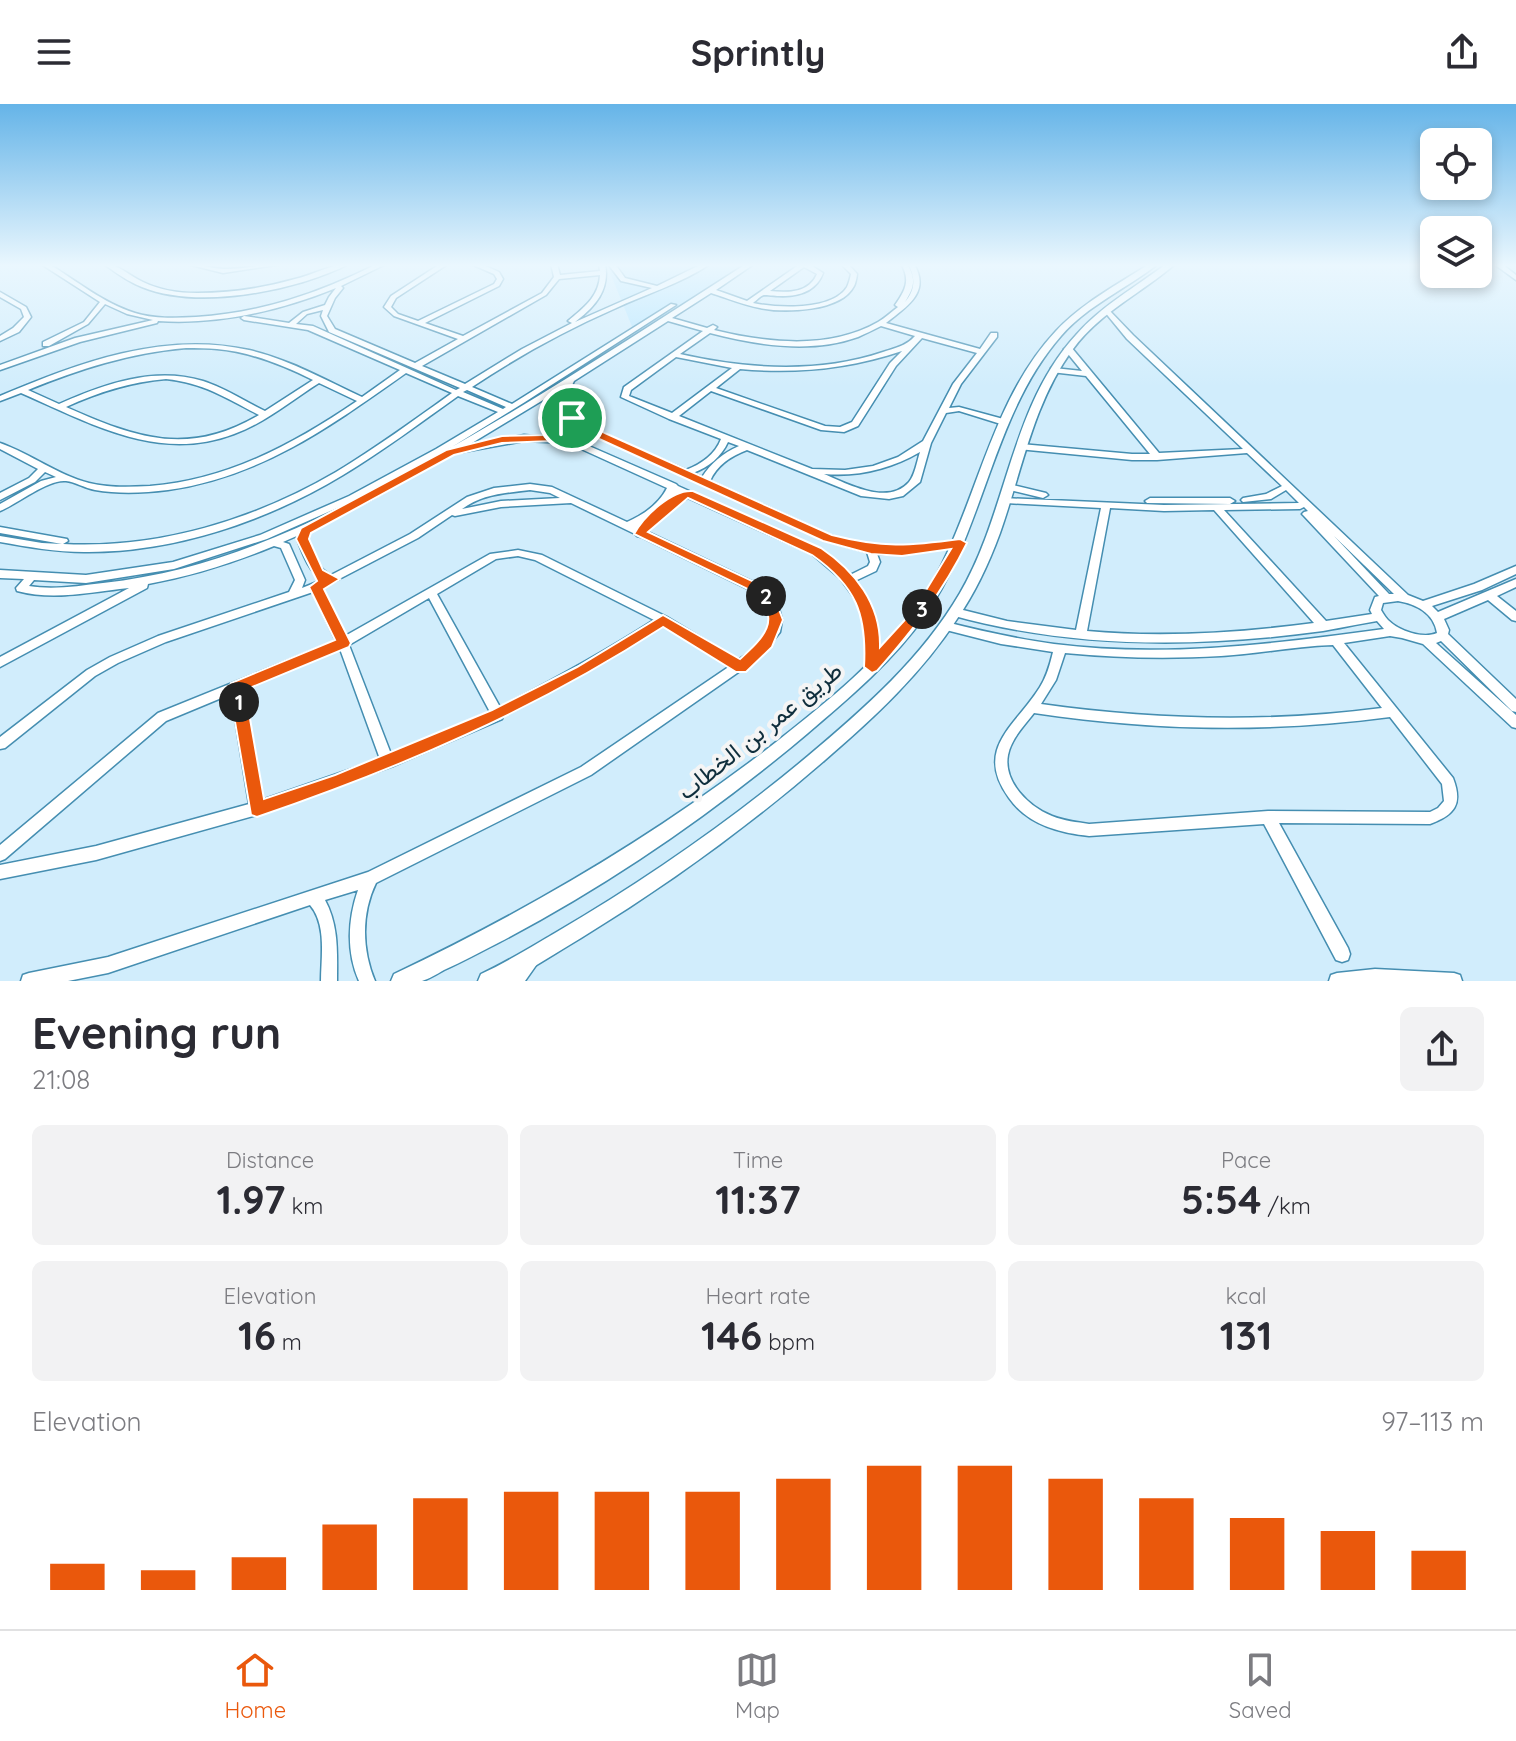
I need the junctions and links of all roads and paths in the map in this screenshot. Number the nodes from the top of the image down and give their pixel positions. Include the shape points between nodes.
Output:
1 (19, 305) edge
2 (101, 305) edge
3 (112, 305) edge
4 (291, 305) edge
5 (389, 305) edge
6 (456, 305) edge
7 (525, 305) edge
8 (590, 305) edge
9 (611, 305) edge
10 (618, 305) edge
11 (674, 305) edge
12 (686, 305) edge
13 (763, 305) edge
14 (812, 305) edge
15 (896, 305) edge
16 (903, 305) edge
17 (1091, 305) edge
18 (1116, 305) edge
19 (327, 307) joint
20 (1104, 314) junction
21 (234, 316) junction
22 (669, 316) junction
23 (170, 320) junction
24 (419, 323) junction
25 (292, 324) junction
26 (880, 324) junction
27 (563, 326) junction
28 (74, 330) junction
29 (710, 330) junction
30 (101, 334) junction
31 (920, 335) junction
32 (994, 335) dead end
33 (0, 339) edge
34 (464, 339) junction
35 (910, 345) junction
36 (1068, 349) junction
37 (979, 351) junction
38 (675, 355) junction
39 (0, 365) edge
40 (416, 366) junction
41 (737, 368) junction
42 (405, 370) junction
43 (489, 370) junction
44 (1054, 370) junction
45 (1089, 374) junction
46 (572, 378) junction
47 (317, 381) junction
48 (709, 388) junction
49 (460, 389) junction
50 (21, 390) junction
51 (950, 397) junction
52 (0, 399) edge
53 (362, 400) junction
54 (440, 403) junction
55 (61, 406) junction
56 (506, 409) junction
57 (943, 411) junction
58 (264, 414) junction
59 (672, 417) junction
60 (1006, 417) junction
61 (572, 418) junction
62 (549, 438) junction
63 (725, 439) junction
64 (927, 443) junction
65 (0, 446) edge
66 (746, 447) junction
67 (1021, 447) junction
68 (1244, 452) junction
69 (450, 453) junction
70 (1157, 457) junction
71 (44, 468) junction
72 (797, 468) junction
73 (684, 473) junction
74 (67, 477) junction
75 (705, 483) junction
76 (673, 486) junction
77 (1282, 489) junction
78 (689, 494) junction
79 (1008, 494) junction
80 (0, 497) edge
81 (1106, 506) junction
82 (1300, 506) junction
83 (0, 508) edge
84 (1217, 508) junction
85 (626, 526) junction
86 (0, 530) edge
87 (306, 531) junction
88 (640, 534) junction
89 (0, 539) edge
90 (276, 543) junction
91 (960, 543) junction
92 (871, 550) junction
93 (1516, 570) edge
94 (0, 574) edge
95 (333, 579) junction
96 (850, 579) junction
97 (29, 580) junction
98 (154, 580) junction
99 (1516, 583) edge
100 (316, 587) junction
101 (432, 594) junction
102 (292, 595) junction
103 (1489, 595) junction
104 (1386, 597) junction
105 (1405, 599) junction
106 (1422, 605) junction
107 (955, 612) junction
108 (1378, 617) junction
109 (1437, 617) junction
110 (1516, 617) edge
111 (663, 620) junction
112 (946, 626) junction
113 (1324, 627) junction
114 (1395, 631) junction
115 (1442, 635) junction
116 (1080, 636) junction
117 (1426, 640) junction
118 (1337, 642) junction
119 (343, 643) junction
120 (1060, 649) junction
121 (0, 662) edge
122 (741, 667) junction
123 (872, 667) junction
124 (236, 687) junction
125 (1516, 707) edge
126 (1032, 708) junction
127 (1393, 712) junction
128 (498, 715) junction
129 (1516, 723) edge
130 (0, 744) edge
131 (388, 762) junction
132 (257, 809) junction
133 (1268, 817) junction
134 (0, 854) edge
135 (0, 872) edge
136 (371, 878) junction
137 (314, 899) junction
138 (541, 951) junction
139 (1342, 954) dead end
140 (29, 981) edge
141 (329, 981) edge
142 (367, 981) edge
143 (401, 981) edge
144 (488, 981) edge
145 (515, 981) edge
146 (1337, 981) edge
147 (1454, 981) edge

1 - 33 street via 28,317
2 - 28 street
3 - 23 street via 131,314
4 - 21 street
5 - 24 street via 390,312
6 - 24 street
7 - 34 street
8 - 27 street
9 - 27 street
10 - 43 street
11 - 56 street
12 - 22 street
13 - 14 street via 795,309
15 - 29 street via 854,329 820,336 758,337
16 - 26 street
17 - 60 street, طريق عمر بن الخطاب via 1029,370
18 - 20 street
19 - 25 street via 305,313
19 - 40 street via 324,316 332,330
20 - 36 street
20 - 68 street
20 - 105 street
21 - 23 street
21 - 25 street
22 - 29 street
22 - 46 street
23 - 30 street
24 - 34 street
25 - 42 street
26 - 29 street via 797,344 751,342
26 - 31 street
27 - 43 street
28 - 30 street via 94,328
28 - 39 street
29 - 38 street
30 - 39 street
31 - 35 street
31 - 37 street
32 - 37 street
34 - 40 street
35 - 41 street via 873,359 816,369
35 - 48 street via 855,424 841,430
36 - 44 street
36 - 45 street
37 - 51 street
38 - 41 street
38 - 59 street via 624,395
40 - 49 street
41 - 48 street
42 - 49 street
42 - 53 street
43 - 49 street
44 - 45 street
44 - 67 street
45 - 70 street
46 - 61 street via 564,405
46 - 69 street
47 - 50 street via 257,355 202,347 114,358
47 - 53 street
47 - 58 street
48 - 59 street
49 - 54 street
49 - 56 street
50 - 52 street
50 - 55 street
51 - 57 street
51 - 60 street
53 - 74 street via 284,452 235,472 126,490
54 - 86 street via 314,483 233,517 111,541 56,541
54 - 89 street via 317,487 223,525 106,547 48,547
55 - 58 street via 121,384 179,379 202,384
55 - 58 street via 162,444 217,438
56 - 97 street via 302,523 257,540 122,575
57 - 60 street
57 - 64 street
59 - 63 street
60 - 91 street, طريق عمر بن الخطاب
61 - 62 street via 557,424
61 - 73 street
62 - 69 street via 502,440
62 - 76 street via 586,447
63 - 66 street
63 - 73 street via 721,449
64 - 72 street via 900,460 863,471
64 - 72 street via 915,482 900,494 864,494
65 - 71 street
66 - 72 street
66 - 75 street via 710,471
67 - 70 street
67 - 79 street
68 - 70 street
68 - 77 street
69 - 87 street
71 - 74 street
71 - 80 street
73 - 75 street
74 - 83 street via 44,483
75 - 92 street via 828,538
76 - 78 street
76 - 85 street via 669,496
77 - 79 street via 1256,499 1174,501
77 - 82 street
78 - 88 street via 676,499
78 - 96 street via 816,552
79 - 81 street
79 - 107 street via 990,548
81 - 84 street
81 - 116 street
82 - 84 street
82 - 104 street
84 - 113 street
85 - 88 street
85 - 95 street via 541,488 507,488 470,499
87 - 90 street
87 - 95 street via 302,539 317,572
88 - 122 street via 768,598 776,620 774,632
90 - 98 street
90 - 102 street via 285,546 300,580
91 - 92 street
91 - 123 street, طريق عمر بن الخطاب via 919,614
92 - 96 street via 872,568
93 - 106 street
94 - 97 street
95 - 100 street
96 - 123 street via 873,635
97 - 98 street via 21,588 75,590
98 - 121 street
99 - 103 street
100 - 102 street
100 - 119 street
101 - 111 street via 494,556 529,554
101 - 119 street
101 - 128 street
102 - 130 street via 114,660
103 - 109 street
103 - 110 street
104 - 105 street
104 - 108 street via 1375,604
105 - 106 street
106 - 109 street
107 - 112 street
107 - 116 street via 1016,628
108 - 113 street
108 - 114 street
109 - 115 street
111 - 122 street
111 - 128 street via 583,671
112 - 120 street
112 - 138 street via 869,712 757,810 641,893
113 - 116 street via 1208,637
114 - 117 street
114 - 118 street
115 - 117 street
115 - 125 street
117 - 129 street
118 - 120 street via 1215,653
118 - 127 street
119 - 124 street
119 - 131 street
120 - 126 street
122 - 136 street via 586,771
123 - 143 street, طريق عمر بن الخطاب via 730,790 617,867 480,944
124 - 132 street
124 - 134 street via 147,726
126 - 127 street via 1214,725 1314,722
126 - 133 street via 1009,733 1001,770 1010,791 1046,821 1089,830
127 - 133 street via 1448,782 1450,807 1442,814
128 - 131 street
131 - 132 street
132 - 135 street via 136,843
133 - 139 street
136 - 137 street
136 - 142 street via 358,913 361,970
137 - 140 street via 108,965
137 - 141 street via 327,920
138 - 144 street
138 - 145 street
146 - 147 street

